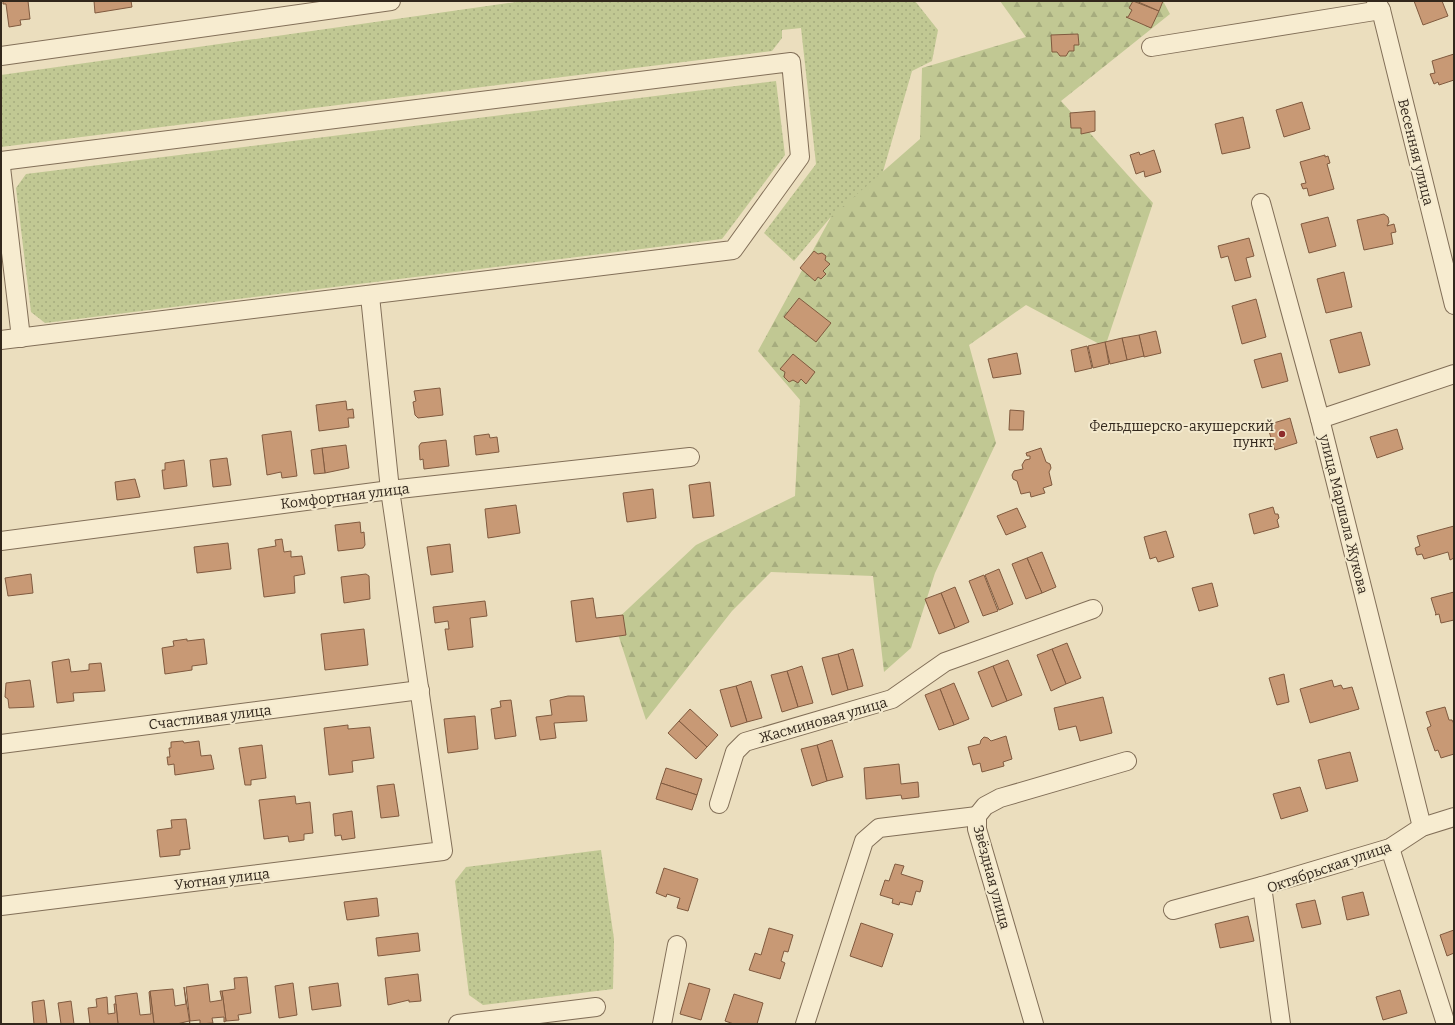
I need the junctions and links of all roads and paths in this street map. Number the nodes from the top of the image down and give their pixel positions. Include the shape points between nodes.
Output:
1 (391, 1) edge
2 (1378, 5) edge
3 (1151, 47) dead end
4 (1, 56) edge
5 (1, 161) edge
6 (1, 167) edge
7 (1261, 203) dead end
8 (370, 296) junction
9 (1454, 305) edge
10 (21, 338) junction
11 (1, 340) edge
12 (1454, 374) edge
13 (1320, 419) junction
14 (690, 458) dead end
15 (390, 490) junction
16 (1, 541) edge
17 (1092, 609) dead end
18 (420, 690) junction
19 (1, 744) edge
20 (1127, 761) dead end
21 (719, 804) dead end
22 (977, 816) junction
23 (1454, 817) edge
24 (1422, 827) junction
25 (1390, 848) junction
26 (1262, 886) junction
27 (1, 906) edge
28 (1173, 910) dead end
29 (677, 946) dead end
30 (596, 1007) dead end
31 (458, 1024) edge
32 (662, 1024) edge
33 (804, 1024) edge
34 (1034, 1024) edge
35 (1281, 1024) edge
36 (1446, 1024) edge

1 - 4 street
2 - 3 street
2 - 9 street, Весенняя улица
5 - 8 street via 791,62 800,158 733,250
6 - 10 street
7 - 13 street, улица Маршала Жукова
8 - 10 street
8 - 15 street
10 - 11 street
12 - 13 street
13 - 24 street, улица Маршала Жукова
14 - 15 street, Комфортная улица
15 - 16 street, Комфортная улица
15 - 18 street
17 - 21 street, Жасминовая улица via 945,662 892,699 745,742 735,752
18 - 19 street, Счастливая улица
18 - 27 street, Уютная улица via 444,851
20 - 22 street, Звёздная улица via 1000,798 985,806
22 - 33 street via 879,828 864,841
22 - 34 street, Звёздная улица via 977,829
23 - 24 street, Октябрьская улица
24 - 25 street, Октябрьская улица
25 - 26 street, Октябрьская улица
25 - 36 street
26 - 28 street
26 - 35 street, Октябрьская улица
29 - 32 street
30 - 31 street

